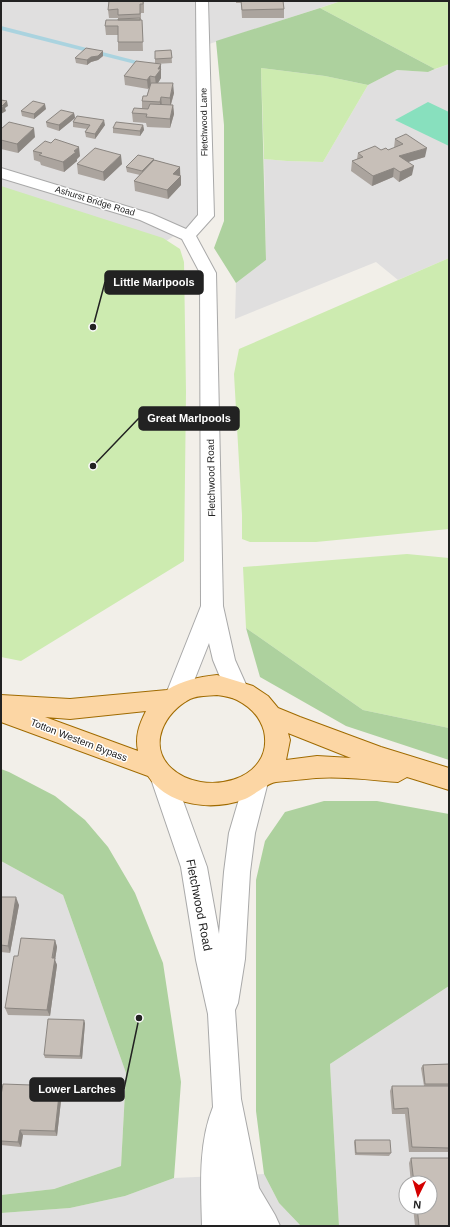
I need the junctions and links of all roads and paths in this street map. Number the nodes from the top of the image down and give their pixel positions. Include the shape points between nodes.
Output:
1 (202, 1) edge
2 (1, 172) edge
3 (188, 236) junction
4 (212, 606) junction
5 (236, 689) junction
6 (174, 696) junction
7 (1, 705) edge
8 (1, 711) edge
9 (270, 715) junction
10 (159, 772) junction
11 (421, 772) junction
12 (260, 778) junction
13 (449, 779) edge
14 (222, 1014) junction
15 (226, 1099) junction
16 (245, 1194) junction
17 (218, 1226) edge
18 (245, 1226) edge
19 (264, 1226) edge

1 - 3 street, Fletchwood Lane via 206,216
2 - 3 street, Ashurst Bridge Road via 146,217
3 - 4 street, Fletchwood Road via 208,273
4 - 5 street, Fletchwood Road via 224,660
4 - 6 street, Fletchwood Road
5 - 6 main road via 217,686 197,687
5 - 9 main road via 250,695
6 - 7 main road, Totton Western Bypass via 70,709
6 - 10 main road via 160,708 152,720 149,732 149,751
8 - 10 main road, Totton Western Bypass
9 - 11 main road
9 - 12 main road via 275,726 276,751
10 - 12 main road via 175,786 207,796 225,795 241,790
10 - 14 street, Fletchwood Road via 194,867
11 - 12 main road via 317,767
11 - 13 main road
12 - 14 street, Fletchwood Road via 242,833 231,959
14 - 15 street, Fletchwood Road
15 - 16 street, Fletchwood Road
15 - 17 street, Fletchwood Road via 216,1166
16 - 18 street, Fletchwood Road
16 - 19 street

